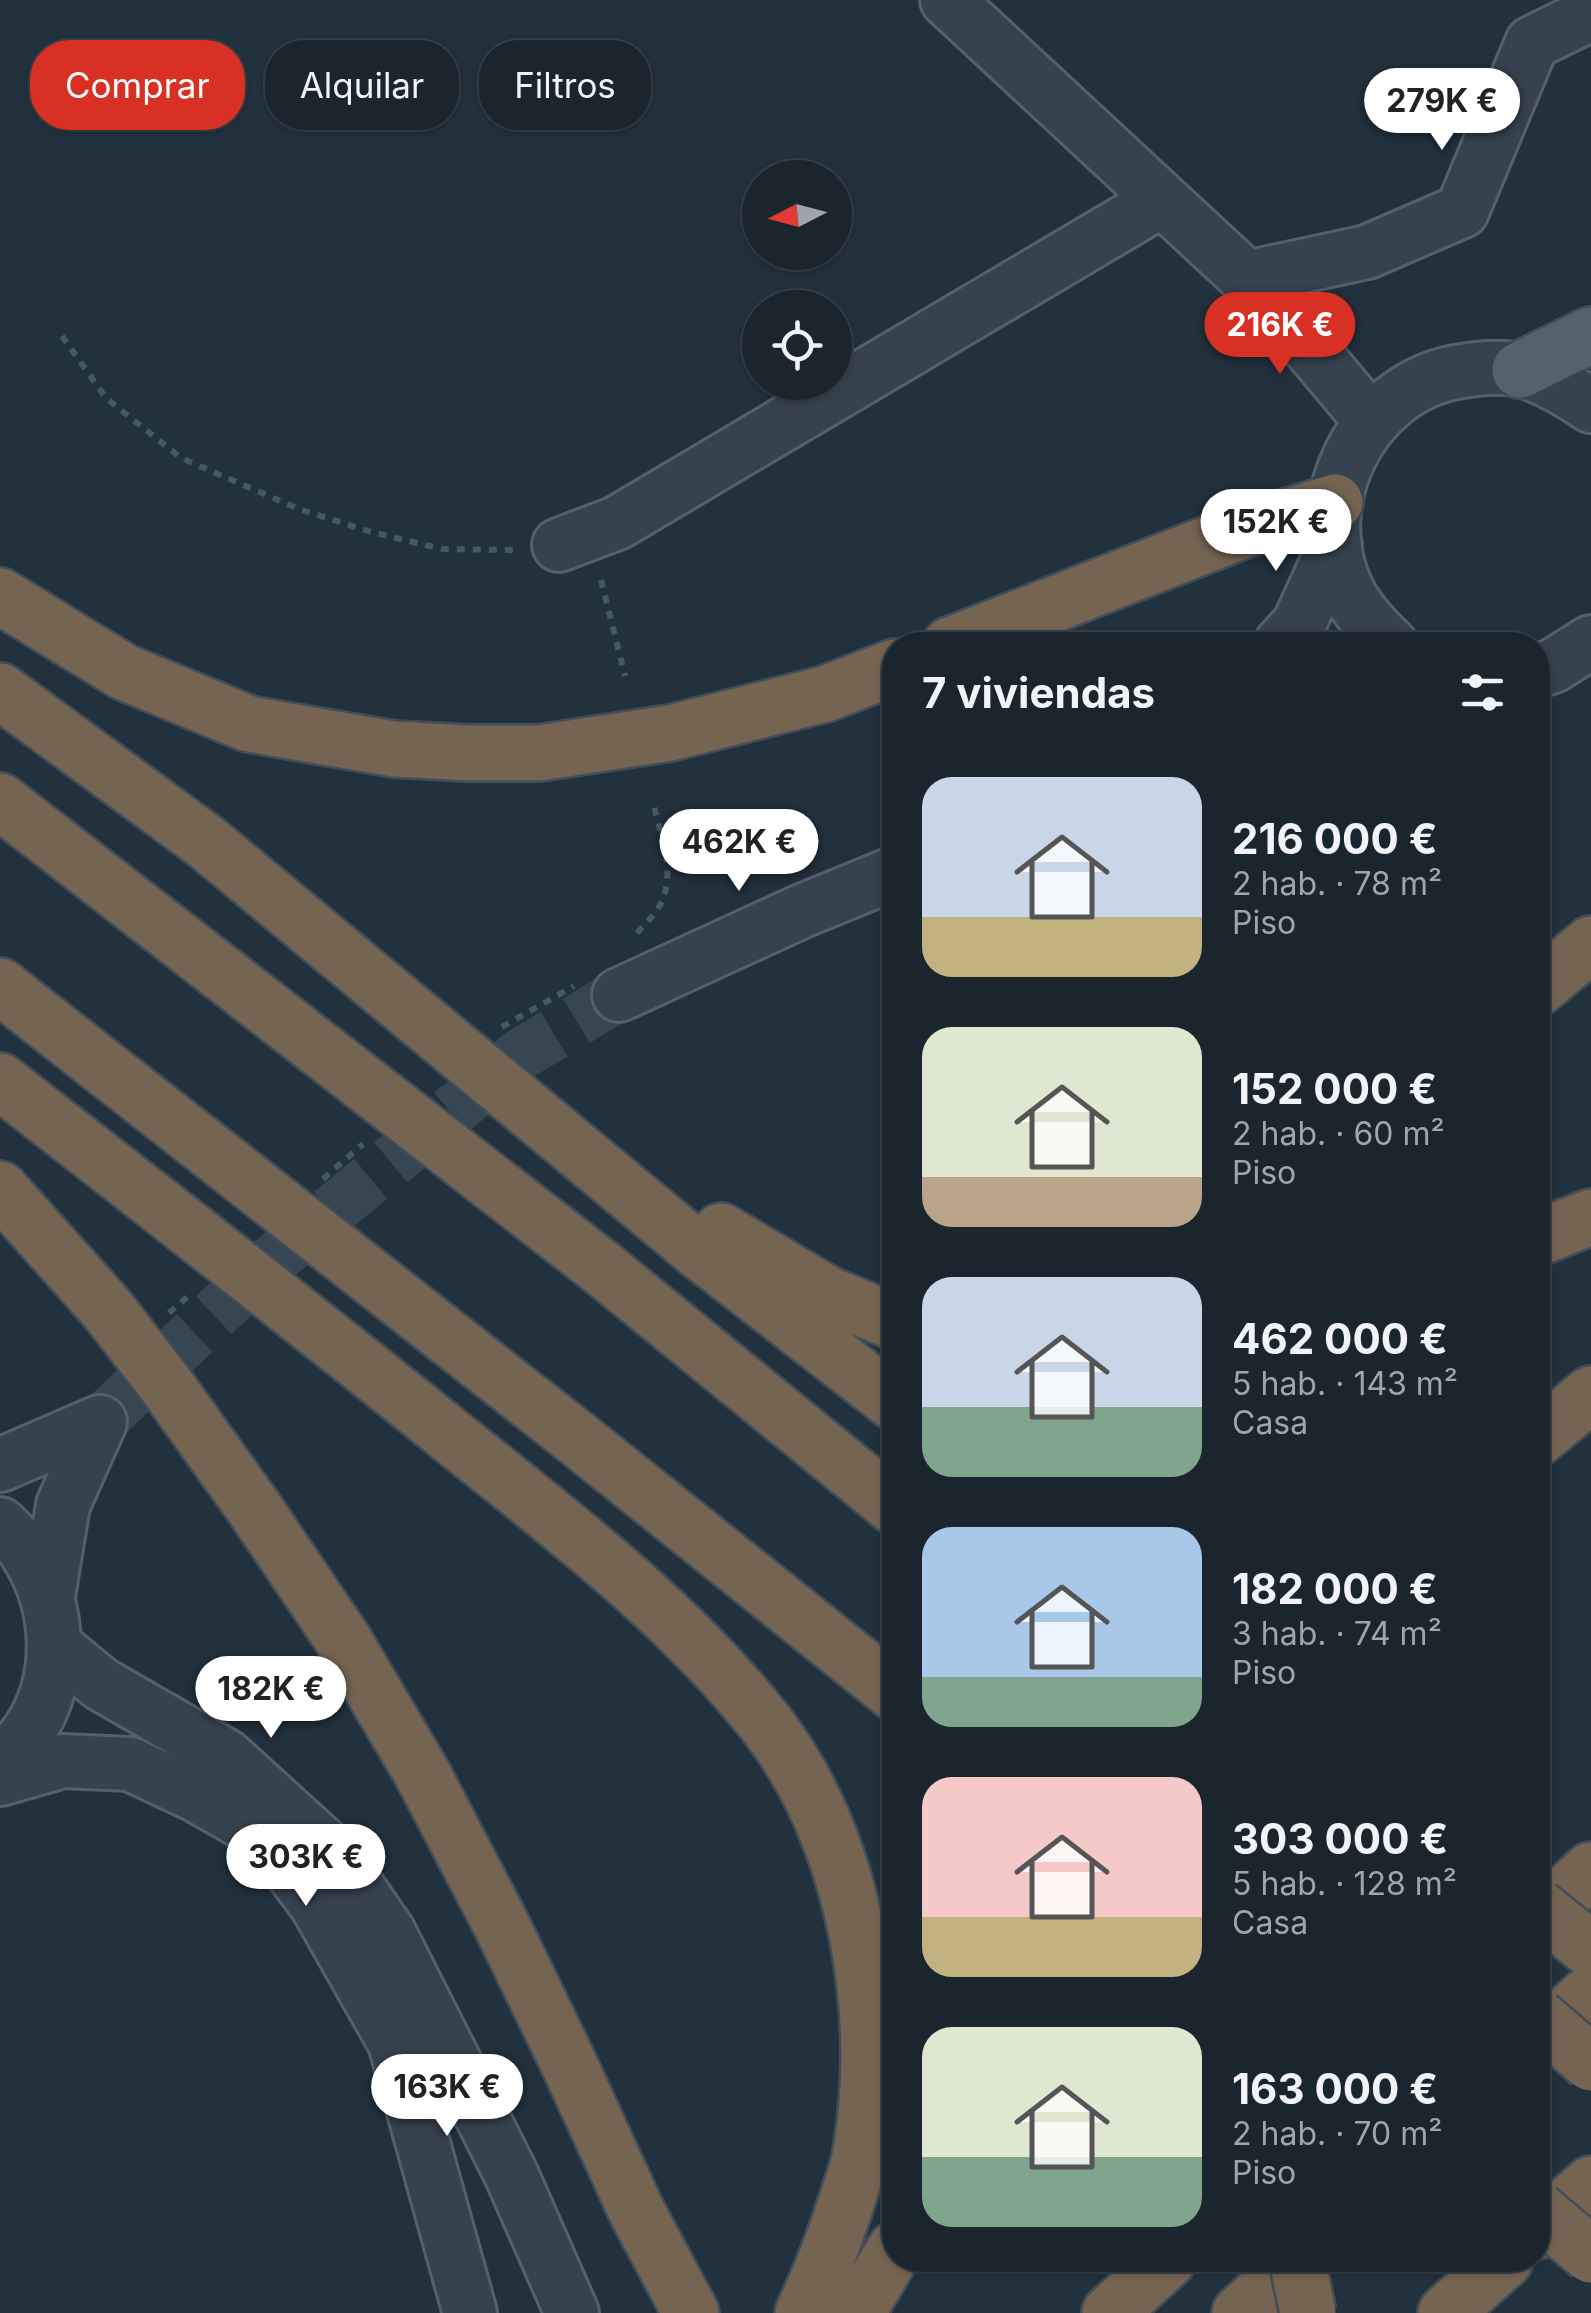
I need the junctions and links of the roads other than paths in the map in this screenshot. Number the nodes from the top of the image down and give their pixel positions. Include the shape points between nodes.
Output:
1 (946, 0) edge
2 (1591, 14) edge
3 (1162, 200) junction
4 (1246, 278) junction
5 (1591, 335) edge
6 (1520, 370) junction
7 (1591, 406) edge
8 (1372, 421) junction
9 (1335, 523) junction
10 (574, 540) road end
11 (0, 596) edge
12 (983, 632) edge
13 (1292, 632) edge
14 (1380, 632) edge
15 (1591, 642) edge
16 (1550, 667) edge
17 (882, 671) edge
18 (0, 691) edge
19 (0, 801) edge
20 (206, 842) junction
21 (882, 878) edge
22 (1591, 944) edge
23 (1550, 978) edge
24 (0, 986) edge
25 (619, 995) tunnel mouth
26 (0, 1081) edge
27 (0, 1190) edge
28 (1591, 1217) edge
29 (1550, 1233) edge
30 (882, 1317) edge
31 (882, 1393) edge
32 (1591, 1394) edge
33 (1550, 1428) edge
34 (0, 1466) edge
35 (882, 1496) edge
36 (0, 1524) edge
37 (51, 1621) junction
38 (882, 1682) edge
39 (0, 1763) edge
40 (0, 1779) edge
41 (262, 1832) junction
42 (1591, 1870) edge
43 (1550, 1908) edge
44 (1550, 1917) edge
45 (389, 1933) junction
46 (1591, 1950) edge
47 (1591, 1992) edge
48 (1550, 2027) edge
49 (1550, 2031) edge
50 (1591, 2063) edge
51 (1591, 2184) edge
52 (1550, 2220) edge
53 (1550, 2220) edge
54 (1591, 2255) edge
55 (882, 2272) edge
56 (1155, 2272) edge
57 (1285, 2272) edge
58 (1300, 2272) edge
59 (1492, 2272) edge
60 (470, 2313) edge
61 (572, 2313) edge
62 (691, 2313) edge
63 (803, 2313) edge
64 (857, 2313) edge
65 (1110, 2313) edge
66 (1240, 2313) edge
67 (1308, 2313) edge
68 (1446, 2313) edge

1 - 3 street
2 - 4 street via 1532,43 1462,211 1367,252
3 - 4 street
3 - 10 street via 617,523
4 - 8 street
5 - 6 main road
6 - 7 street via 1560,384
6 - 8 street via 1438,375
8 - 9 street via 1347,459
9 - 12 highway via 1244,530
9 - 13 street
9 - 14 street via 1348,592
11 - 17 highway via 124,672 249,724 394,749 540,754 670,733 824,694
15 - 16 street
18 - 20 highway
19 - 35 highway via 602,1268
20 - 30 highway via 709,1224 830,1295
20 - 31 highway via 699,1251
21 - 25 street
22 - 23 highway
24 - 38 highway
26 - 63 highway via 571,1534 688,1636 768,1728 800,1777 823,1823 854,1918 869,2025 860,2156
27 - 62 highway via 166,1385 344,1640 493,1909
28 - 29 highway
32 - 33 highway
34 - 37 street via 100,1422 63,1505
36 - 37 street via 25,1550
37 - 39 street via 47,1692 27,1734
37 - 45 street via 101,1684 226,1756 336,1856
40 - 41 street via 63,1761 130,1764
41 - 45 street via 321,1866
41 - 60 street via 316,1904 395,2043
42 - 43 highway
44 - 46 highway, bridge
45 - 61 street via 511,2174
47 - 49 highway
48 - 50 highway, bridge
51 - 52 highway
53 - 54 highway, bridge
55 - 64 highway
56 - 65 highway
57 - 66 highway
58 - 67 highway, bridge
59 - 68 highway

